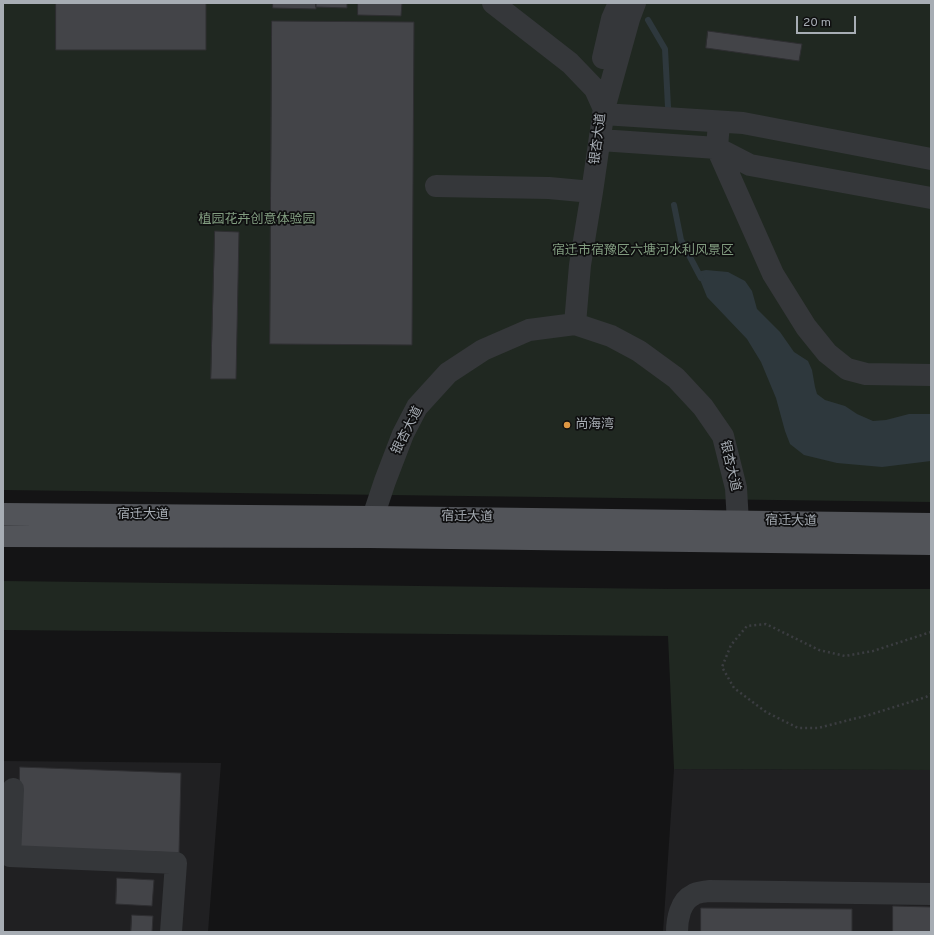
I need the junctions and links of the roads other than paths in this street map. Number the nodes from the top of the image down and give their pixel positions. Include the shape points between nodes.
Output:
1 (493, 3) edge
2 (619, 3) edge
3 (635, 3) edge
4 (595, 89) junction
5 (604, 112) junction
6 (719, 122) junction
7 (600, 140) junction
8 (717, 148) junction
9 (931, 159) edge
10 (436, 186) dead end
11 (592, 192) junction
12 (931, 198) edge
13 (575, 324) junction
14 (931, 375) edge
15 (3, 514) edge
16 (931, 524) edge
17 (372, 527) junction
18 (738, 532) junction
19 (3, 536) edge
20 (931, 544) edge
21 (13, 789) dead end
22 (931, 894) edge
23 (171, 932) edge
24 (677, 932) edge

1 - 4 street, 银杏大道 via 570,63
2 - 4 street via 612,19
3 - 5 street
4 - 5 street, 银杏大道
5 - 6 street
5 - 7 street, 银杏大道
6 - 8 street
6 - 9 street via 743,123
7 - 8 street
7 - 11 street, 银杏大道
8 - 12 street via 750,165
8 - 14 street via 773,274 806,327 828,353 847,370 866,374
10 - 11 street via 548,188
11 - 13 street, 银杏大道 via 580,265
13 - 17 street, 银杏大道 via 530,330 483,350 448,373 417,407 400,441
13 - 18 street, 银杏大道 via 611,336 640,351 676,378 703,407 723,436 736,488
15 - 17 main road, 宿迁大道
16 - 18 main road, 宿迁大道
17 - 18 main road, 宿迁大道
17 - 19 main road, 宿迁大道
18 - 20 main road, 宿迁大道
21 - 23 street via 10,856 176,863
22 - 24 street via 709,891 692,895 683,904 677,921

